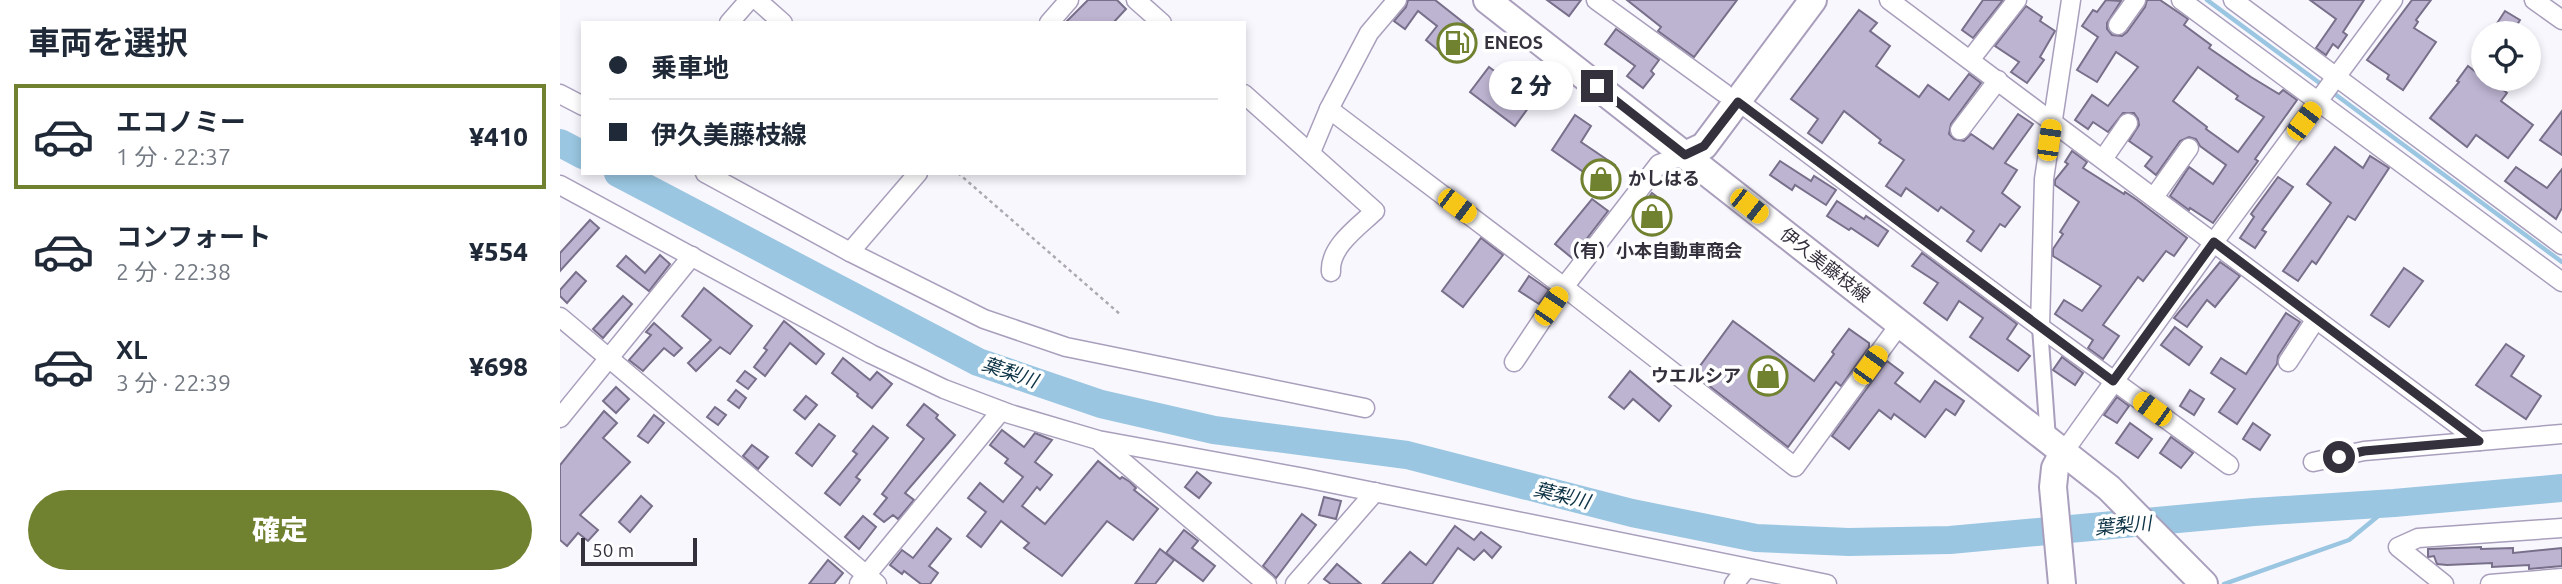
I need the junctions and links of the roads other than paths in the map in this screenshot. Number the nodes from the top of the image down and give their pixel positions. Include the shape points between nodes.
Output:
1 (749, 0) edge
2 (757, 0) edge
3 (1069, 0) edge
4 (1136, 0) edge
5 (1397, 0) edge
6 (1487, 0) edge
7 (1596, 0) edge
8 (1796, 0) edge
9 (1813, 0) edge
10 (1889, 0) edge
11 (2017, 0) edge
12 (2071, 0) edge
13 (2136, 0) edge
14 (2181, 0) edge
15 (2233, 0) edge
16 (2393, 0) edge
17 (2534, 0) edge
18 (2562, 20) edge
19 (731, 21) edge
20 (781, 21) edge
21 (1051, 21) edge
22 (1160, 21) edge
23 (2118, 25) dead end
24 (1970, 60) junction
25 (2337, 76) junction
26 (1997, 80) junction
27 (560, 94) edge
28 (1246, 96) edge
29 (1731, 97) junction
30 (2319, 102) junction
31 (581, 105) edge
32 (1329, 109) junction
33 (2052, 120) junction
34 (2128, 123) dead end
35 (1960, 130) dead end
36 (2189, 148) dead end
37 (1311, 152) junction
38 (1685, 155) junction
39 (2103, 159) junction
40 (709, 175) edge
41 (916, 175) edge
42 (560, 185) edge
43 (2154, 197) junction
44 (2214, 242) junction
45 (2562, 245) edge
46 (850, 252) junction
47 (692, 256) junction
48 (1331, 272) dead end
49 (2562, 282) edge
50 (1564, 287) junction
51 (560, 317) edge
52 (2316, 319) junction
53 (1900, 324) junction
54 (2040, 327) junction
55 (609, 359) junction
56 (1514, 362) dead end
57 (2287, 362) dead end
58 (2113, 381) junction
59 (1365, 408) dead end
60 (1001, 411) junction
61 (560, 418) edge
62 (2562, 434) edge
63 (1098, 440) junction
64 (2479, 441) junction
65 (2056, 447) junction
66 (2313, 462) dead end
67 (2230, 465) dead end
68 (1376, 492) junction
69 (2562, 527) edge
70 (1746, 569) junction
71 (2061, 580) edge
72 (867, 581) edge
73 (2561, 581) edge
74 (1267, 584) edge
75 (1295, 584) edge
76 (1734, 584) edge
77 (1827, 584) edge
78 (2204, 584) edge
79 (2444, 584) edge
80 (2490, 584) edge

1 - 19 street
2 - 20 street
3 - 21 street
4 - 22 street
5 - 32 street via 1369,33
6 - 38 main road, 伊久美藤枝線
7 - 29 street
8 - 29 main road
9 - 29 main road
10 - 24 street
11 - 24 street
12 - 33 street
13 - 23 street
14 - 30 street
15 - 25 street
16 - 25 street
17 - 18 street
24 - 26 street
25 - 30 street
25 - 45 street
26 - 33 street
26 - 35 street
27 - 31 street
28 - 37 street
29 - 38 main road via 1688,140
29 - 54 street
30 - 44 street
30 - 49 street
32 - 37 street
32 - 50 street
33 - 39 street
33 - 54 street via 2044,179
34 - 39 street
36 - 43 street
37 - 48 street via 1375,211 1337,249 1330,261
38 - 50 street via 1659,164
38 - 53 main road, 伊久美藤枝線
39 - 43 street
40 - 46 street
41 - 46 street
42 - 47 street
43 - 44 street
44 - 52 street
44 - 58 street
46 - 59 street via 984,319 1066,347
47 - 55 street
47 - 60 street via 871,354
50 - 53 street via 1795,467
50 - 56 street
51 - 55 street
52 - 57 street
52 - 64 street
53 - 65 main road, 伊久美藤枝線
54 - 58 street
54 - 65 street
55 - 61 street
55 - 72 street
58 - 65 street
58 - 67 street
60 - 63 street
60 - 72 street
62 - 64 street
63 - 68 street
63 - 74 street
64 - 66 street via 2364,451
65 - 71 main road via 2053,487
65 - 78 main road, 伊久美藤枝線 via 2109,488
68 - 70 street
68 - 75 street
69 - 79 street via 2418,538 2398,547
70 - 76 street
70 - 77 street
73 - 80 street

